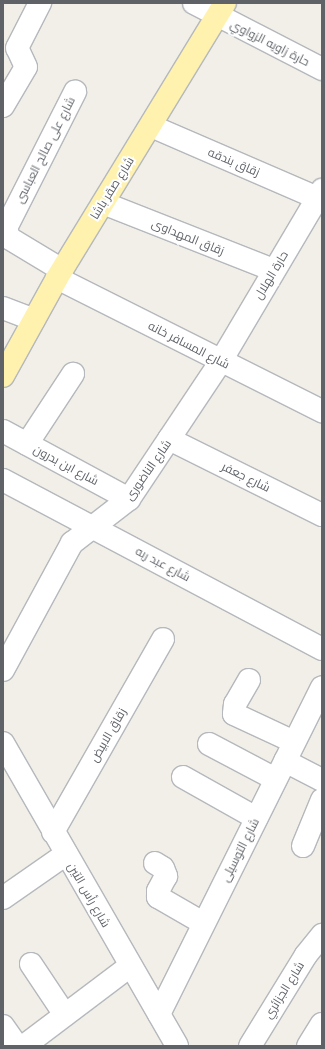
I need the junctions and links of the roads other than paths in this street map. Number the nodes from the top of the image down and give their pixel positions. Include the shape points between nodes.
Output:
1 (40, 3) edge
2 (194, 3) edge
3 (222, 10) edge
4 (322, 69) edge
5 (75, 92) dead end
6 (3, 106) edge
7 (152, 126) junction
8 (319, 194) edge
9 (102, 203) junction
10 (273, 270) junction
11 (60, 274) junction
12 (3, 308) edge
13 (34, 320) junction
14 (221, 361) junction
15 (73, 374) dead end
16 (3, 376) edge
17 (319, 403) edge
18 (3, 431) edge
19 (169, 439) junction
20 (27, 444) junction
21 (3, 480) edge
22 (129, 500) junction
23 (322, 515) edge
24 (92, 527) junction
25 (163, 639) dead end
26 (322, 649) edge
27 (3, 670) edge
28 (249, 680) dead end
29 (322, 687) edge
30 (3, 743) edge
31 (209, 744) dead end
32 (285, 761) junction
33 (183, 777) dead end
34 (322, 780) edge
35 (322, 800) edge
36 (256, 818) junction
37 (53, 832) junction
38 (303, 846) dead end
39 (66, 854) junction
40 (155, 862) dead end
41 (3, 898) edge
42 (203, 923) junction
43 (322, 935) edge
44 (31, 964) dead end
45 (130, 966) junction
46 (159, 1014) junction
47 (65, 1015) junction
48 (322, 1024) edge
49 (3, 1026) edge
50 (17, 1046) edge
51 (24, 1046) edge
52 (178, 1046) edge
53 (250, 1046) edge
54 (308, 1046) edge

1 - 6 street via 17,48 26,67
2 - 3 street, حارة زاويه الزواوي
3 - 4 street, حارة زاويه الزواوي
3 - 7 main road, شارع صقر باشا
5 - 11 street, شارع على صالح العباسى via 6,228 9,238
7 - 8 street, زقاق بندقه
7 - 9 main road, شارع صقر باشا
8 - 10 street, حارة الهلال
9 - 10 street, زقاق المهداوى
9 - 11 main road, شارع صقر باشا
10 - 14 street, حارة الهلال
11 - 13 main road, شارع صقر باشا
11 - 14 street, شارع المسافر خانه
12 - 13 street
13 - 16 main road, شارع صقر باشا
14 - 17 street, شارع المسافر خانه
14 - 19 street, شارع الناضورى
15 - 20 street
18 - 20 street, شارع ابن بدرون
19 - 22 street, شارع الناضورى
19 - 23 street, شارع جعفر
20 - 22 street, شارع ابن بدرون
21 - 24 street, شارع عبد ربه
22 - 24 street, شارع الناضورى
24 - 26 street, شارع عبد ربه
24 - 27 street, شارع الناضورى via 72,543
25 - 37 street, زقاق الابيض
28 - 32 street via 234,704 234,714
29 - 32 street, شارع التوسيلى
30 - 37 street, شارع رأس التين
31 - 32 street
32 - 34 street
32 - 36 street, شارع التوسيلى
33 - 36 street
35 - 38 street
36 - 42 street, شارع التوسيلى
37 - 39 street, شارع رأس التين
39 - 41 street
39 - 45 street, شارع رأس التين
40 - 42 street via 163,868 166,876 158,891 158,897
42 - 46 street, شارع التوسيلى
43 - 53 street, شارع الجزائري via 306,955
44 - 47 street
45 - 46 street, شارع رأس التين
45 - 47 street
46 - 52 street, شارع رأس التين
47 - 51 street
48 - 54 street
49 - 50 street

